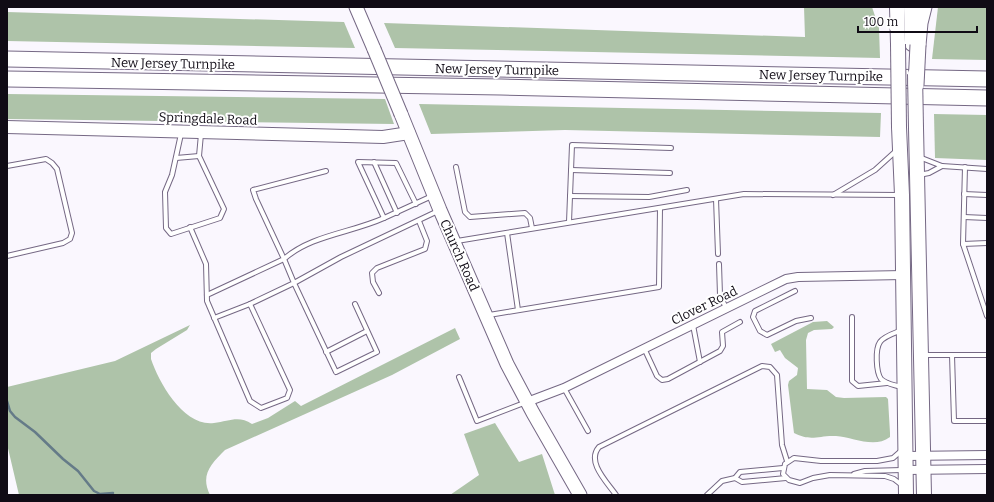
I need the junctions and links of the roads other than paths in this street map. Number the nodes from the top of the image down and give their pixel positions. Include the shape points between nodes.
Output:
1 (356, 7) edge
2 (897, 7) edge
3 (911, 7) edge
4 (924, 7) edge
5 (909, 44) junction
6 (7, 59) edge
7 (501, 78) junction
8 (7, 79) edge
9 (987, 79) edge
10 (916, 85) joint
11 (987, 98) edge
12 (7, 127) edge
13 (182, 131) junction
14 (202, 132) junction
15 (409, 133) junction
16 (900, 147) junction
17 (670, 148) dead end
18 (199, 156) junction
19 (916, 157) junction
20 (176, 158) junction
21 (374, 162) junction
22 (7, 166) edge
23 (942, 166) junction
24 (456, 167) dead end
25 (966, 167) junction
26 (987, 169) edge
27 (571, 170) junction
28 (326, 171) dead end
29 (670, 173) dead end
30 (917, 176) junction
31 (687, 190) dead end
32 (964, 194) junction
33 (434, 195) junction
34 (902, 195) junction
35 (987, 195) edge
36 (570, 196) junction
37 (833, 196) junction
38 (716, 198) junction
39 (416, 204) junction
40 (660, 208) junction
41 (440, 210) junction
42 (397, 212) junction
43 (964, 217) junction
44 (384, 218) junction
45 (987, 218) edge
46 (419, 220) junction
47 (570, 222) junction
48 (190, 227) junction
49 (532, 228) junction
50 (507, 232) junction
51 (454, 241) junction
52 (987, 243) edge
53 (963, 244) junction
54 (718, 254) dead end
55 (7, 256) edge
56 (284, 259) junction
57 (719, 264) dead end
58 (903, 275) junction
59 (294, 283) junction
60 (796, 291) dead end
61 (378, 293) dead end
62 (207, 295) junction
63 (250, 304) junction
64 (355, 304) dead end
65 (726, 308) junction
66 (518, 310) junction
67 (486, 315) junction
68 (987, 316) edge
69 (852, 317) dead end
70 (214, 318) junction
71 (811, 318) dead end
72 (740, 322) dead end
73 (693, 324) junction
74 (904, 329) junction
75 (368, 331) junction
76 (644, 348) junction
77 (326, 352) junction
78 (922, 355) junction
79 (952, 355) junction
80 (987, 355) edge
81 (700, 362) junction
82 (459, 377) dead end
83 (887, 383) junction
84 (564, 388) junction
85 (905, 388) junction
86 (527, 402) junction
87 (987, 421) edge
88 (588, 431) dead end
89 (987, 455) edge
90 (906, 457) junction
91 (787, 461) junction
92 (923, 463) junction
93 (783, 468) junction
94 (987, 469) edge
95 (847, 476) junction
96 (735, 478) junction
97 (786, 478) junction
98 (906, 492) edge
99 (580, 495) edge
100 (616, 495) edge
101 (707, 495) edge
102 (924, 495) edge

1 - 15 main road, Church Road, bridge
2 - 5 highway
3 - 5 highway
4 - 5 highway via 920,23
5 - 10 highway, bridge
5 - 16 highway, bridge
6 - 7 highway, New Jersey Turnpike
7 - 8 highway, New Jersey Turnpike
7 - 9 highway, New Jersey Turnpike
7 - 11 highway, New Jersey Turnpike
10 - 19 highway, bridge
12 - 13 main road, Springdale Road
13 - 14 main road, Springdale Road
13 - 20 lane
14 - 15 main road, Springdale Road via 383,137
14 - 18 lane
15 - 33 main road, Church Road
16 - 34 highway
16 - 37 lane via 875,170
17 - 27 lane via 572,145
18 - 20 lane
18 - 48 lane via 224,209 220,218
19 - 23 lane
19 - 30 highway
20 - 48 lane via 166,192 166,228 171,234
21 - 39 lane via 396,163
21 - 42 lane
21 - 44 lane via 358,162
22 - 55 lane via 46,159 52,163 58,174 72,233 70,239 63,243
23 - 25 lane
23 - 30 lane via 929,174
24 - 49 lane via 465,212 470,217 525,213 530,218
25 - 26 lane
25 - 32 lane
27 - 29 lane
27 - 36 lane
28 - 56 lane via 253,190
30 - 78 highway
31 - 36 lane via 648,197
32 - 35 lane
32 - 43 lane
33 - 39 lane
33 - 41 main road, Church Road
34 - 37 lane
34 - 58 highway
36 - 47 lane
37 - 38 lane via 751,194
38 - 40 lane
38 - 54 lane
39 - 42 lane
40 - 47 lane
40 - 66 lane via 659,287
41 - 46 lane
41 - 51 main road, Church Road
42 - 44 lane
43 - 45 lane
43 - 53 lane
44 - 56 lane via 294,250
46 - 59 lane via 341,257
46 - 61 lane via 427,241 425,249 377,268 372,273
47 - 49 lane
48 - 62 lane via 206,264
49 - 50 lane
50 - 51 lane
50 - 66 lane
51 - 67 main road, Church Road
52 - 53 lane
53 - 68 lane
56 - 59 lane
56 - 62 lane
57 - 65 lane via 720,295
58 - 65 street, Clover Road via 791,278
58 - 74 highway
59 - 63 lane
59 - 77 lane
60 - 71 lane via 755,311 753,317 760,331 764,335 770,334 796,321
62 - 70 lane
63 - 70 lane
63 - 70 lane via 290,390 287,398 261,408 250,401
64 - 75 lane
65 - 73 street, Clover Road
66 - 67 lane
67 - 86 main road, Church Road
69 - 83 lane via 852,381 858,386
72 - 81 lane via 722,332 722,350
73 - 76 street, Clover Road
73 - 81 lane
74 - 83 lane via 884,338 877,348 878,373
74 - 85 highway
75 - 77 lane
75 - 77 lane via 377,352 336,372
76 - 81 lane via 662,380 668,380
76 - 84 street, Clover Road
78 - 79 lane
78 - 92 highway
79 - 80 lane
79 - 87 lane via 954,421
82 - 86 lane via 477,421
83 - 85 lane
84 - 86 street, Clover Road
84 - 88 lane
85 - 90 highway
86 - 99 main road, Church Road
89 - 92 street
90 - 91 lane via 897,456 889,460 832,461 799,457
90 - 92 street
90 - 92 street
90 - 95 lane
90 - 98 highway
91 - 93 lane
91 - 100 lane via 782,445 777,375 770,367 762,366 599,447 594,453 594,460
92 - 94 street
92 - 102 highway
93 - 96 lane via 740,472
93 - 97 lane
95 - 97 lane via 821,476 800,483
95 - 98 lane via 885,476 894,479
96 - 97 lane via 742,482
96 - 101 lane via 722,481

